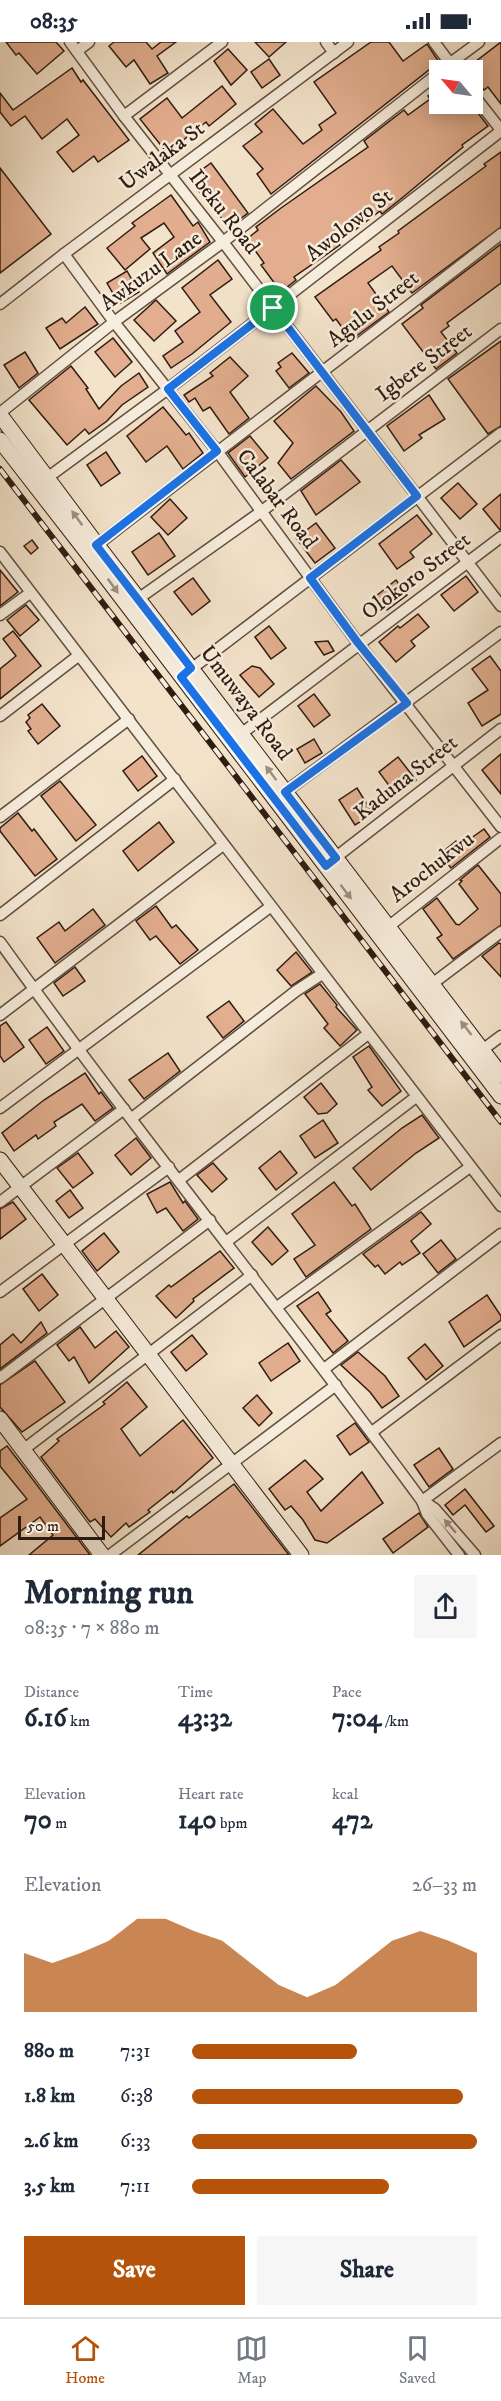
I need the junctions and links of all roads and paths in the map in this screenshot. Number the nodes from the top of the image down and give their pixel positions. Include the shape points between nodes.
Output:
1 (69, 42) edge
2 (89, 42) edge
3 (222, 42) edge
4 (326, 42) edge
5 (348, 42) edge
6 (434, 42) edge
7 (479, 42) edge
8 (77, 51) junction
9 (334, 53) junction
10 (442, 60) edge
11 (457, 60) edge
12 (429, 82) edge
13 (483, 107) edge
14 (124, 116) junction
15 (501, 131) edge
16 (169, 175) junction
17 (501, 234) edge
18 (223, 242) junction
19 (64, 254) junction
20 (0, 304) edge
21 (273, 308) junction
22 (114, 322) junction
23 (501, 329) edge
24 (323, 373) junction
25 (168, 389) junction
26 (0, 414) edge
27 (368, 431) junction
28 (501, 433) edge
29 (0, 440) edge
30 (217, 451) junction
31 (47, 478) junction
32 (417, 496) junction
33 (262, 511) junction
34 (501, 537) edge
35 (96, 545) junction
36 (0, 552) edge
37 (467, 562) junction
38 (310, 578) junction
39 (30, 593) junction
40 (138, 599) junction
41 (501, 606) edge
42 (0, 615) edge
43 (501, 632) edge
44 (358, 643) junction
45 (78, 656) junction
46 (186, 673) junction
47 (407, 703) junction
48 (0, 716) edge
49 (129, 718) junction
50 (501, 729) edge
51 (241, 734) junction
52 (454, 765) junction
53 (176, 779) junction
54 (285, 792) junction
55 (0, 817) edge
56 (501, 827) edge
57 (501, 838) edge
58 (223, 845) junction
59 (331, 862) junction
60 (270, 907) junction
61 (0, 915) edge
62 (388, 927) junction
63 (501, 932) edge
64 (0, 942) edge
65 (322, 974) junction
66 (432, 984) junction
67 (33, 989) junction
68 (0, 1015) edge
69 (368, 1034) junction
70 (501, 1036) edge
71 (78, 1048) junction
72 (478, 1054) junction
73 (501, 1075) edge
74 (501, 1096) edge
75 (416, 1098) junction
76 (0, 1108) edge
77 (124, 1109) junction
78 (132, 1118) junction
79 (0, 1161) edge
80 (169, 1167) junction
81 (470, 1167) junction
82 (179, 1180) junction
83 (21, 1188) junction
84 (0, 1202) edge
85 (501, 1206) edge
86 (210, 1220) junction
87 (501, 1234) edge
88 (226, 1242) junction
89 (64, 1245) junction
90 (252, 1275) junction
91 (0, 1292) edge
92 (106, 1299) junction
93 (277, 1307) junction
94 (501, 1335) edge
95 (148, 1354) junction
96 (324, 1369) junction
97 (0, 1378) edge
98 (336, 1385) junction
99 (0, 1419) edge
100 (372, 1432) junction
101 (501, 1443) edge
102 (23, 1450) junction
103 (230, 1462) junction
104 (423, 1500) junction
105 (102, 1555) edge
106 (110, 1555) edge
107 (301, 1555) edge
108 (459, 1555) edge
109 (475, 1555) edge

1 - 8 street, Ibeku Road
2 - 8 street
3 - 14 street
4 - 9 street
5 - 9 street, Uwalaka St
6 - 10 street
7 - 11 street, Awkuzu Lane
8 - 14 street, Ibeku Road
9 - 16 street, Uwalaka St
12 - 18 street, Awkuzu Lane
13 - 15 street
14 - 16 street, Ibeku Road
15 - 21 street, Awolowo St
16 - 18 street, Ibeku Road
16 - 19 street, Uwalaka St
17 - 24 street, Agulu Street
18 - 21 street, Ibeku Road
18 - 22 street, Awkuzu Lane
19 - 20 street, Uwalaka St
19 - 22 street, Calabar Road
21 - 24 street, Ibeku Road
21 - 25 street, Awolowo St
22 - 25 street, Calabar Road
22 - 26 street, Awkuzu Lane
23 - 27 street, Igbere Street
24 - 27 street, Ibeku Road
24 - 30 street, Agulu Street
25 - 30 street, Calabar Road
25 - 31 street, Awolowo St
26 - 31 street, Umuwaya Road
27 - 32 street, Ibeku Road
27 - 33 street, Igbere Street
28 - 32 street
29 -> 46 street, Umuwaya Road
30 - 33 street, Calabar Road
30 - 35 street, Agulu Street
35 -> 31 street, Umuwaya Road
32 - 37 street, Ibeku Road
32 - 38 street
33 - 38 street, Calabar Road
33 - 40 street, Igbere Street
34 - 37 street, Olokoro Street
35 - 40 street, Umuwaya Road
36 - 39 street
37 - 41 street, Ibeku Road
37 - 44 street, Olokoro Street
38 - 44 street, Calabar Road
38 - 46 street
39 - 42 street
39 - 45 street
40 - 46 street, Umuwaya Road
43 - 47 street
44 - 47 street, Calabar Road
44 - 51 street, Olokoro Street
45 - 48 street
45 - 49 street
46 - 51 street, Umuwaya Road
46 - 59 street, Umuwaya Road
47 - 52 street, Calabar Road
47 - 54 street
49 - 53 street
49 - 55 street
50 - 52 street, Kaduna Street
54 -> 51 street, Umuwaya Road
52 - 56 street, Calabar Road
52 - 59 street, Kaduna Street
53 - 58 street
53 - 61 street
54 - 59 street, Umuwaya Road
57 - 62 street, Arochukwu
58 - 60 street
58 - 67 street
59 - 62 street, Umuwaya Road
59 -> 72 street, Umuwaya Road
60 - 65 street
60 - 71 street
62 - 66 street, Umuwaya Road
63 - 66 street
64 - 67 street
65 - 69 street
65 - 78 street
72 -> 66 street, Umuwaya Road
67 - 68 street
67 - 71 street
69 - 75 street
69 - 82 street
70 - 72 street
71 - 76 street
71 - 77 street
72 - 73 street, Umuwaya Road
72 - 74 street, Umuwaya Road
75 - 81 street
75 - 88 street
77 - 78 street
77 - 83 street
78 - 80 street
79 - 83 street
80 - 82 street
80 - 89 street
81 - 85 street
81 - 93 street
82 - 86 street
83 - 84 street
83 - 89 street
86 - 88 street
86 - 92 street
87 - 96 street
88 - 90 street
89 - 91 street
89 - 92 street
90 - 93 street
90 - 95 street
92 - 95 street
92 - 97 street
93 - 96 street
94 - 100 street
95 - 102 street
95 - 103 street
96 - 98 street
98 - 100 street
98 - 103 street
99 - 102 street
100 - 104 street
101 - 104 street
102 - 105 street
103 - 106 street
103 - 107 street
104 - 108 street via 427,1514
109 -> 104 street

